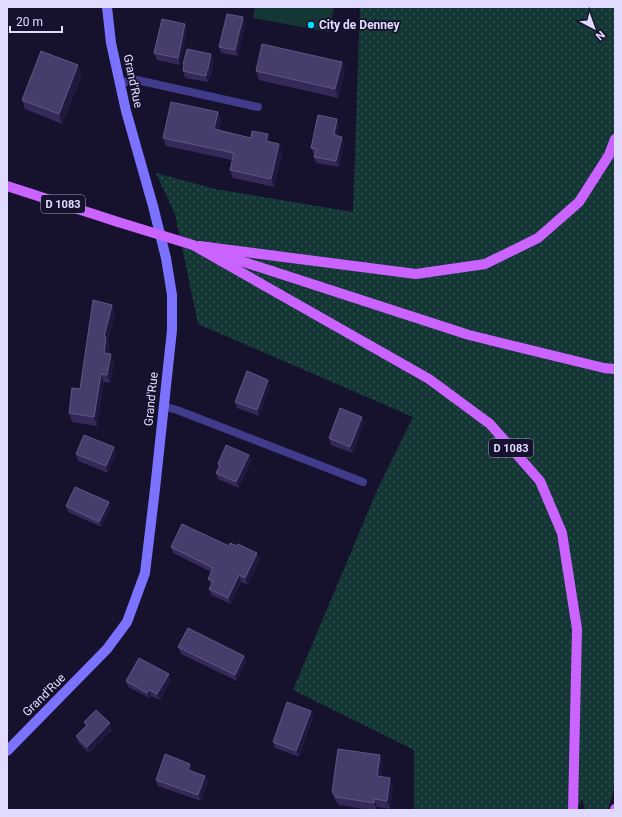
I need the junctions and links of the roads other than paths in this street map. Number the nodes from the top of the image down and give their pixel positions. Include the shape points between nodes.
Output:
1 (107, 7) edge
2 (120, 83) junction
3 (258, 107) dead end
4 (615, 139) edge
5 (7, 186) edge
6 (193, 245) junction
7 (615, 369) edge
8 (163, 406) junction
9 (362, 482) dead end
10 (7, 751) edge
11 (573, 810) edge

1 - 2 street, Grand'Rue via 111,43
2 - 3 lane via 137,80
2 - 8 street, Grand'Rue via 166,258 172,295 172,330
4 - 6 main road, D 1083 via 609,155 579,202 538,238 485,264 416,274
5 - 6 main road, D 1083, bridge
6 - 7 main road, D 1083 via 469,335
6 - 11 main road, D 1083 via 429,379 490,424 540,481 562,533 578,629
8 - 9 lane
8 - 10 street, Grand'Rue via 145,573 127,622 107,650

